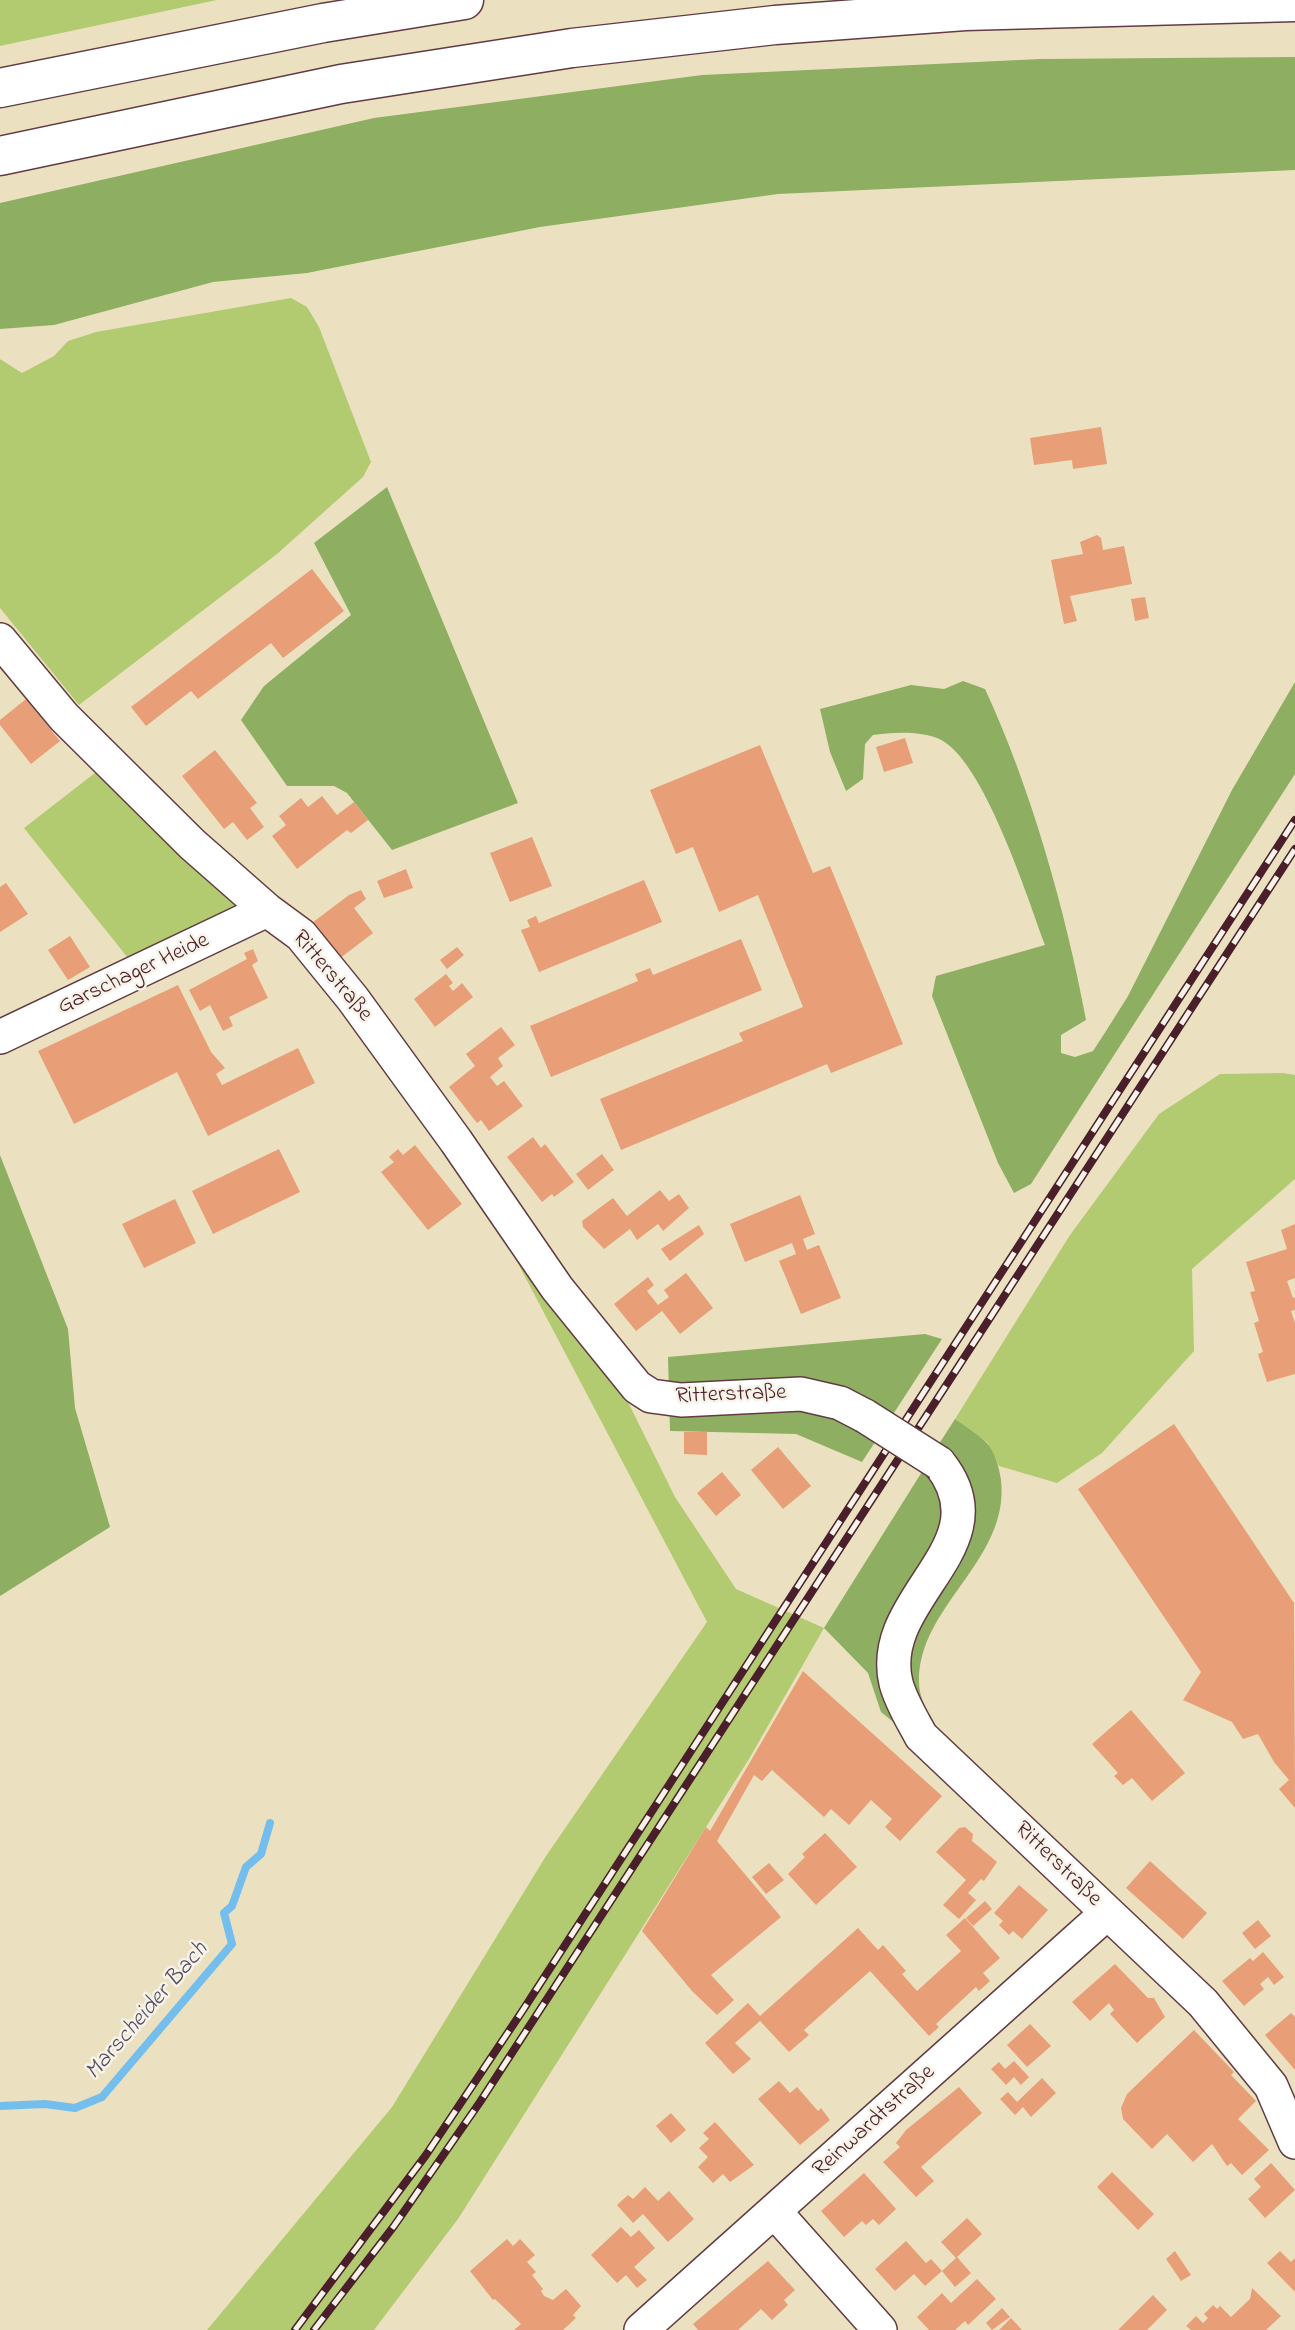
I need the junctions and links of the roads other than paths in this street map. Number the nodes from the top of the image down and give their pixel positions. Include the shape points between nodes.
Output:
1 (464, 0) edge
2 (1295, 2) edge
3 (0, 88) edge
4 (0, 156) edge
5 (0, 639) edge
6 (267, 910) junction
7 (0, 1037) edge
8 (1107, 1913) junction
9 (1295, 2142) edge
10 (775, 2212) junction
11 (641, 2330) edge
12 (880, 2330) edge

1 - 3 highway via 323,23
2 - 4 highway via 965,11 775,24 572,48 341,84
5 - 6 street, Ritterstraße via 64,717 192,844
6 - 7 street, Garschager Heide
6 - 8 street, Ritterstraße, bridge via 301,935 353,999 557,1288 637,1387 652,1396 681,1400 801,1394 840,1403 939,1463 950,1476 961,1504 959,1527 905,1623 895,1656 895,1681 921,1736
8 - 9 street, Ritterstraße via 1238,2042 1271,2086
8 - 10 street, Reinwardtstraße
10 - 11 street, Reinwardtstraße
10 - 12 street

